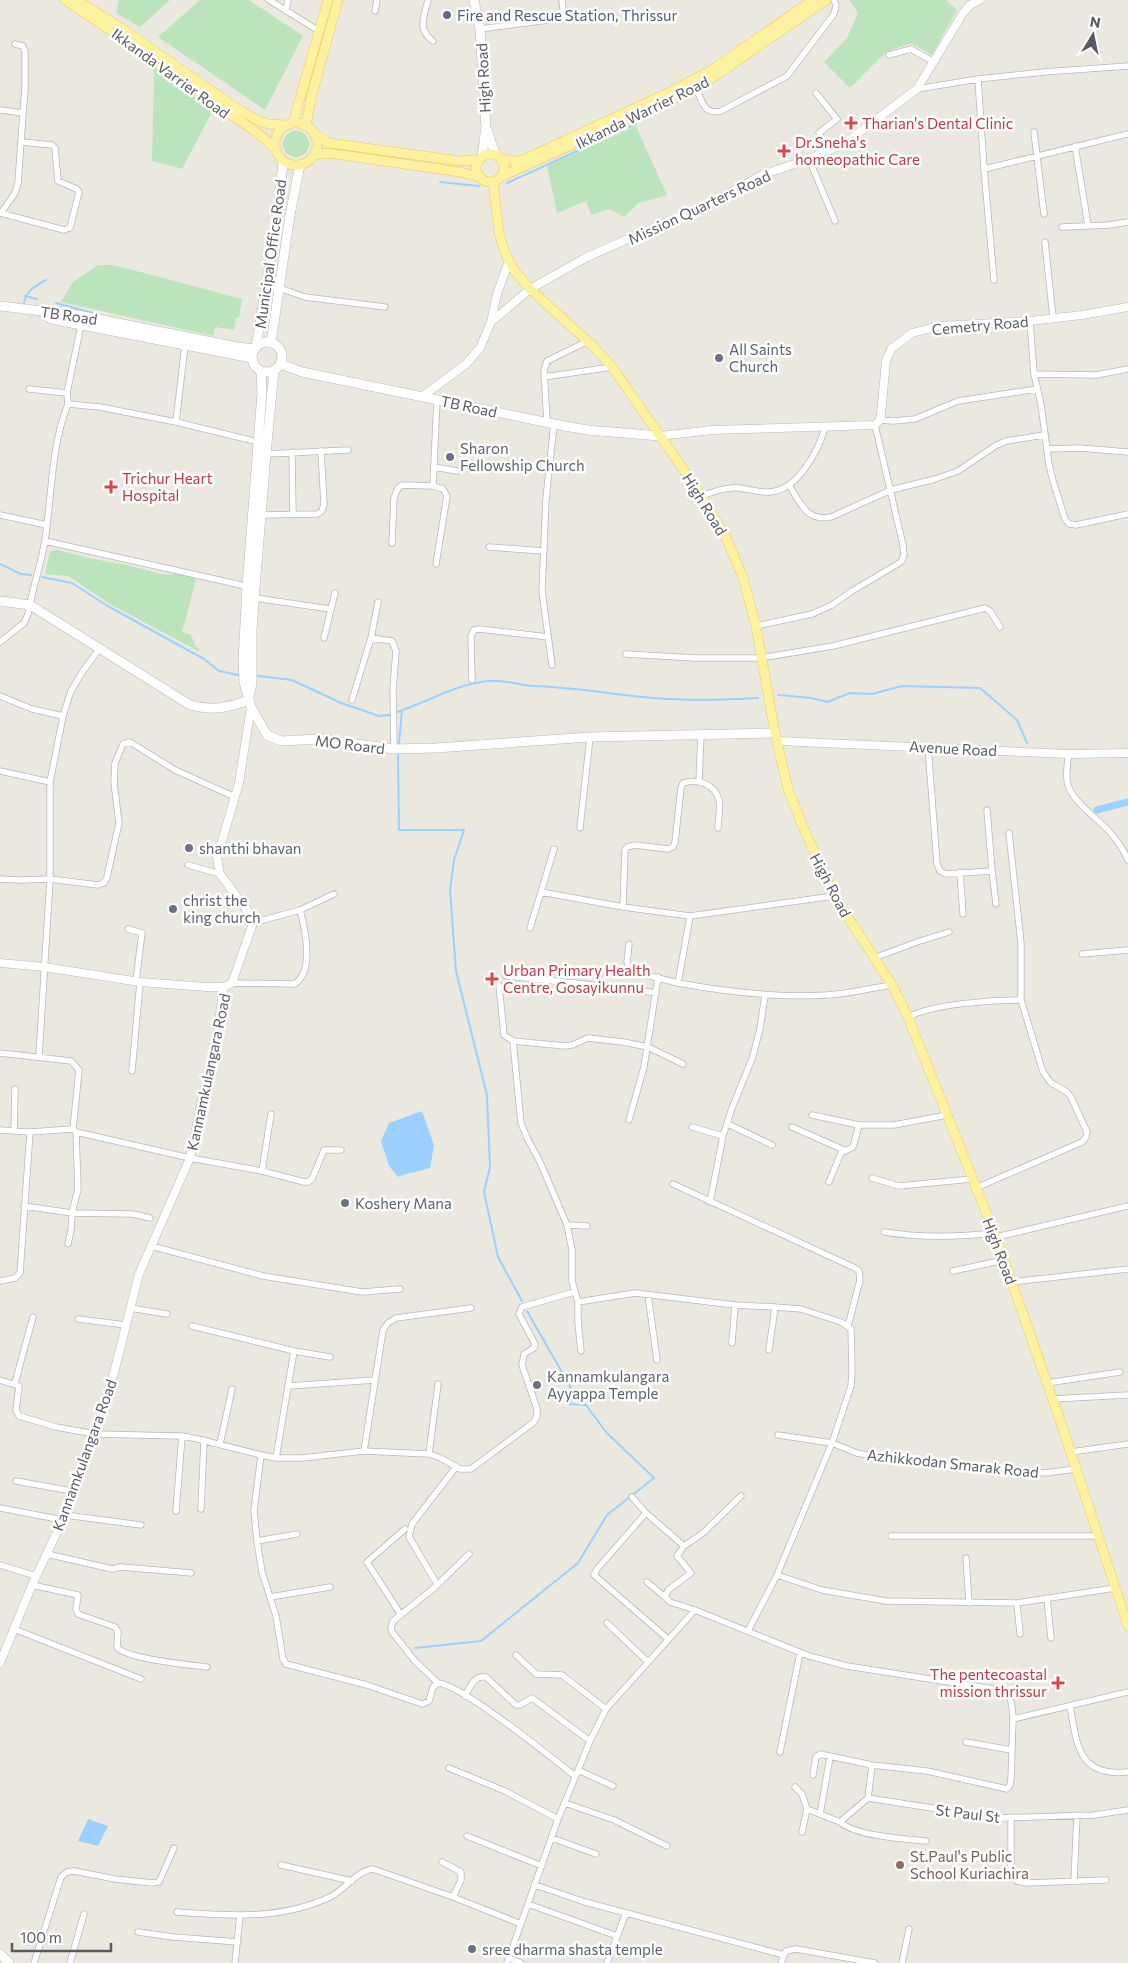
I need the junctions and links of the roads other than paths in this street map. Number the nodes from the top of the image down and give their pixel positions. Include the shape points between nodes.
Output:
1 (64, 0) edge
2 (77, 0) edge
3 (269, 0) edge
4 (288, 0) edge
5 (328, 0) edge
6 (338, 0) edge
7 (377, 0) edge
8 (428, 0) edge
9 (474, 0) edge
10 (562, 0) edge
11 (813, 0) edge
12 (826, 0) edge
13 (834, 0) edge
14 (980, 0) edge
15 (286, 11) junction
16 (375, 11) dead end
17 (480, 30) junction
18 (319, 31) junction
19 (433, 42) dead end
20 (15, 44) dead end
21 (889, 55) dead end
22 (934, 62) junction
23 (1128, 66) edge
24 (978, 79) junction
25 (694, 85) junction
26 (917, 89) junction
27 (816, 93) dead end
28 (0, 110) edge
29 (23, 114) junction
30 (290, 124) junction
31 (306, 126) junction
32 (486, 128) junction
33 (1034, 132) dead end
34 (1128, 134) edge
35 (315, 135) junction
36 (22, 142) junction
37 (1075, 146) junction
38 (276, 150) junction
39 (827, 152) junction
40 (314, 155) junction
41 (1038, 155) junction
42 (498, 157) junction
43 (480, 158) junction
44 (809, 160) junction
45 (283, 161) junction
46 (300, 165) junction
47 (984, 169) junction
48 (479, 177) junction
49 (497, 179) junction
50 (0, 213) edge
51 (1044, 214) dead end
52 (835, 221) dead end
53 (1128, 222) edge
54 (1088, 226) junction
55 (1062, 227) dead end
56 (1046, 242) dead end
57 (509, 262) junction
58 (994, 280) dead end
59 (266, 287) junction
60 (530, 288) junction
61 (278, 289) junction
62 (0, 306) edge
63 (385, 306) dead end
64 (1128, 307) edge
65 (41, 312) junction
66 (1053, 318) junction
67 (1030, 321) junction
68 (491, 322) junction
69 (81, 325) junction
70 (588, 341) junction
71 (271, 343) junction
72 (185, 346) junction
73 (254, 351) junction
74 (278, 367) junction
75 (612, 367) junction
76 (1128, 369) edge
77 (261, 371) junction
78 (1034, 374) junction
79 (544, 377) junction
80 (29, 389) dead end
81 (1037, 389) junction
82 (67, 393) junction
83 (422, 396) junction
84 (437, 399) junction
85 (68, 404) junction
86 (176, 422) junction
87 (551, 423) junction
88 (878, 423) junction
89 (825, 428) junction
90 (1044, 435) junction
91 (660, 436) junction
92 (258, 442) junction
93 (1047, 449) junction
94 (348, 450) dead end
95 (321, 451) junction
96 (292, 452) junction
97 (1128, 452) edge
98 (266, 454) junction
99 (434, 467) junction
100 (457, 471) dead end
101 (789, 484) junction
102 (433, 486) junction
103 (892, 490) junction
104 (701, 496) junction
105 (293, 514) junction
106 (1128, 514) edge
107 (0, 515) edge
108 (261, 515) junction
109 (47, 524) junction
110 (45, 541) junction
111 (392, 543) dead end
112 (489, 547) dead end
113 (544, 550) junction
114 (436, 564) dead end
115 (251, 587) junction
116 (335, 593) dead end
117 (255, 598) junction
118 (0, 601) edge
119 (378, 602) dead end
120 (30, 604) junction
121 (330, 609) junction
122 (756, 626) junction
123 (1000, 627) dead end
124 (548, 637) junction
125 (324, 638) dead end
126 (371, 638) junction
127 (0, 642) edge
128 (100, 648) junction
129 (626, 654) dead end
130 (761, 658) junction
131 (552, 665) dead end
132 (472, 680) dead end
133 (0, 696) edge
134 (352, 700) dead end
135 (250, 704) junction
136 (63, 716) junction
137 (701, 734) junction
138 (590, 737) junction
139 (777, 737) junction
140 (928, 747) junction
141 (394, 749) junction
142 (1128, 753) edge
143 (1068, 754) junction
144 (0, 771) edge
145 (50, 782) junction
146 (699, 782) junction
147 (235, 797) junction
148 (987, 810) dead end
149 (580, 828) dead end
150 (718, 828) dead end
151 (1009, 833) dead end
152 (554, 849) dead end
153 (1128, 860) edge
154 (188, 865) dead end
155 (992, 871) junction
156 (960, 872) junction
157 (220, 874) junction
158 (0, 879) edge
159 (50, 879) junction
160 (541, 892) junction
161 (334, 894) dead end
162 (834, 896) junction
163 (996, 904) dead end
164 (623, 908) junction
165 (300, 910) junction
166 (963, 914) dead end
167 (690, 916) junction
168 (253, 922) junction
169 (530, 928) dead end
170 (128, 929) dead end
171 (949, 932) dead end
172 (629, 944) dead end
173 (1128, 950) edge
174 (1082, 954) dead end
175 (874, 958) junction
176 (0, 963) edge
177 (44, 967) junction
178 (506, 976) dead end
179 (658, 977) junction
180 (138, 982) junction
181 (678, 982) junction
182 (228, 985) junction
183 (499, 985) dead end
184 (892, 985) junction
185 (656, 993) junction
186 (765, 995) junction
187 (1021, 1000) junction
188 (908, 1017) junction
189 (513, 1041) junction
190 (648, 1047) junction
191 (0, 1053) edge
192 (39, 1056) junction
193 (683, 1064) dead end
194 (132, 1071) dead end
195 (15, 1089) dead end
196 (271, 1114) dead end
197 (812, 1115) dead end
198 (947, 1115) junction
199 (629, 1120) dead end
200 (728, 1124) junction
201 (859, 1125) junction
202 (692, 1127) dead end
203 (792, 1127) dead end
204 (0, 1130) edge
205 (75, 1130) junction
206 (14, 1131) junction
207 (30, 1132) junction
208 (723, 1136) junction
209 (772, 1145) dead end
210 (341, 1150) dead end
211 (844, 1150) junction
212 (190, 1158) junction
213 (262, 1171) junction
214 (872, 1178) dead end
215 (972, 1179) junction
216 (828, 1182) dead end
217 (673, 1184) dead end
218 (976, 1188) junction
219 (710, 1202) junction
220 (24, 1206) junction
221 (1128, 1206) edge
222 (72, 1213) junction
223 (150, 1218) dead end
224 (568, 1224) junction
225 (587, 1226) dead end
226 (884, 1232) dead end
227 (995, 1235) junction
228 (68, 1244) dead end
229 (151, 1246) junction
230 (1004, 1260) junction
231 (1128, 1269) edge
232 (952, 1271) dead end
233 (0, 1281) edge
234 (1012, 1282) junction
235 (400, 1289) dead end
236 (574, 1292) junction
237 (648, 1295) junction
238 (578, 1302) junction
239 (735, 1305) junction
240 (774, 1307) junction
241 (130, 1308) junction
242 (470, 1308) dead end
243 (167, 1314) dead end
244 (34, 1317) dead end
245 (78, 1319) dead end
246 (126, 1325) junction
247 (192, 1326) dead end
248 (848, 1326) junction
249 (732, 1343) dead end
250 (769, 1350) dead end
251 (294, 1351) junction
252 (581, 1351) dead end
253 (330, 1356) dead end
254 (657, 1360) dead end
255 (1120, 1372) dead end
256 (0, 1380) edge
257 (375, 1380) junction
258 (1047, 1383) junction
259 (15, 1384) junction
260 (438, 1384) dead end
261 (288, 1386) junction
262 (232, 1389) dead end
263 (1128, 1394) edge
264 (1052, 1399) junction
265 (95, 1434) junction
266 (778, 1435) dead end
267 (182, 1436) junction
268 (204, 1440) junction
269 (832, 1443) junction
270 (220, 1444) junction
271 (1128, 1444) edge
272 (364, 1451) junction
273 (1070, 1452) junction
274 (429, 1454) junction
275 (261, 1456) junction
276 (276, 1458) junction
277 (456, 1467) junction
278 (1076, 1469) junction
279 (16, 1481) dead end
280 (72, 1491) junction
281 (741, 1496) dead end
282 (632, 1497) dead end
283 (0, 1508) edge
284 (202, 1509) dead end
285 (176, 1511) dead end
286 (646, 1513) junction
287 (64, 1518) junction
288 (141, 1525) dead end
289 (405, 1529) dead end
290 (296, 1534) dead end
291 (891, 1536) dead end
292 (1098, 1536) junction
293 (257, 1541) junction
294 (684, 1546) junction
295 (47, 1554) junction
296 (469, 1554) dead end
297 (966, 1558) dead end
298 (0, 1565) edge
299 (191, 1573) dead end
300 (777, 1575) junction
301 (36, 1576) junction
302 (646, 1582) dead end
303 (437, 1584) junction
304 (32, 1585) junction
305 (330, 1587) dead end
306 (1116, 1588) junction
307 (270, 1597) junction
308 (665, 1597) junction
309 (1047, 1598) junction
310 (969, 1603) junction
311 (1017, 1603) junction
312 (695, 1610) junction
313 (401, 1616) junction
314 (607, 1623) dead end
315 (1128, 1626) edge
316 (14, 1629) junction
317 (748, 1631) junction
318 (1020, 1634) dead end
319 (1051, 1638) dead end
320 (668, 1640) junction
321 (800, 1653) junction
322 (516, 1655) dead end
323 (1, 1659) edge
324 (648, 1662) junction
325 (207, 1667) dead end
326 (141, 1679) dead end
327 (438, 1683) junction
328 (1128, 1692) edge
329 (465, 1696) junction
330 (1070, 1706) junction
331 (606, 1709) junction
332 (1013, 1719) junction
333 (590, 1741) junction
334 (966, 1742) dead end
335 (1011, 1750) junction
336 (780, 1752) dead end
337 (830, 1757) junction
338 (872, 1765) junction
339 (449, 1768) dead end
340 (578, 1770) junction
341 (1128, 1772) edge
342 (812, 1775) dead end
343 (575, 1776) junction
344 (613, 1786) dead end
345 (795, 1787) dead end
346 (868, 1798) junction
347 (565, 1803) junction
348 (807, 1809) junction
349 (1128, 1810) edge
350 (820, 1814) junction
351 (1077, 1815) junction
352 (1011, 1817) junction
353 (558, 1819) junction
354 (840, 1822) junction
355 (802, 1832) dead end
356 (466, 1836) dead end
357 (552, 1838) junction
358 (926, 1842) dead end
359 (667, 1846) dead end
360 (174, 1848) dead end
361 (596, 1854) dead end
362 (442, 1862) dead end
363 (281, 1865) dead end
364 (542, 1866) junction
365 (1106, 1880) dead end
366 (352, 1881) junction
367 (1074, 1881) junction
368 (535, 1885) junction
369 (454, 1897) junction
370 (528, 1904) junction
371 (177, 1912) dead end
372 (626, 1913) junction
373 (84, 1914) dead end
374 (240, 1915) junction
375 (521, 1924) junction
376 (909, 1929) dead end
377 (138, 1932) dead end
378 (617, 1936) junction
379 (238, 1942) junction
380 (0, 1954) edge
381 (784, 1956) junction
382 (508, 1960) edge
383 (9, 1963) edge
384 (34, 1963) edge
385 (70, 1963) edge
386 (235, 1963) edge
387 (521, 1963) edge
388 (607, 1963) edge
389 (781, 1963) edge
390 (875, 1963) edge
391 (902, 1963) edge

1 - 38 main road, Ikkanda Varrier Road via 261,134
2 - 30 main road, Ikkanda Varrier Road via 236,108 269,124
3 - 15 street
4 - 15 street
5 - 18 main road
6 - 31 main road
7 - 16 street
8 - 19 street via 422,30
9 - 17 main road, High Road
10 - 17 street via 564,18
11 - 25 main road, Ikkanda Warrier Road
12 - 25 main road, Ikkanda Warrier Road
13 - 25 street via 834,14 786,76 714,113 705,109
14 - 22 street, Mission Quarters Road via 963,13
15 - 18 street
17 - 32 main road, High Road
18 - 30 main road
20 - 29 street via 23,46 25,52
21 - 22 street via 911,49
22 - 26 street, Mission Quarters Road
23 - 24 street
24 - 26 street
24 - 47 street
25 - 42 main road, Ikkanda Warrier Road via 527,158 516,162
25 - 49 main road, Ikkanda Warrier Road
26 - 39 street, Mission Quarters Road via 845,144
27 - 39 street via 837,119 819,133
28 - 29 street
29 - 36 street
30 - 31 main road
30 - 38 main road via 277,136
31 - 35 main road
32 - 42 main road
32 - 43 main road, High Road
33 - 41 street
34 - 37 street
35 - 40 main road via 317,149
35 - 43 main road via 329,144 460,161
36 - 50 street via 17,188
36 - 50 street via 52,145 58,181 78,188 80,192 70,228 64,230
37 - 41 street
37 - 54 street
38 - 45 main road
39 - 44 street, Mission Quarters Road
40 - 46 main road
40 - 48 main road via 328,153
41 - 47 street
41 - 51 street
42 - 43 main road via 487,154
42 - 49 main road via 504,166
43 - 48 main road via 475,169
44 - 52 street
44 - 60 street, Mission Quarters Road via 751,181 717,200 587,257
45 - 46 main road
45 - 59 main road, Municipal Office Road
46 - 61 main road
47 - 58 street
48 - 49 main road via 486,181
49 - 57 main road, High Road via 499,233
53 - 54 street
54 - 55 street
56 - 66 street
57 - 60 main road, High Road
57 - 68 street
59 - 61 street
59 - 73 main road, Municipal Office Road
60 - 68 street, Mission Quarters Road
60 - 70 main road, High Road
61 - 63 street via 305,297
61 - 71 main road
62 - 65 main road, TB Road
64 - 66 street, Cemetry Road
65 - 69 main road via 51,319
65 - 73 main road, TB Road via 58,311
66 - 67 street, Cemetry Road
67 - 78 street
67 - 88 street, Cemetry Road via 939,326 912,333 891,349 886,361
68 - 83 street via 480,348 466,364
69 - 72 main road
69 - 82 street
70 - 75 main road, High Road
70 - 79 street via 547,361
71 - 73 main road via 263,343
71 - 74 main road via 282,354
72 - 73 main road
72 - 86 street
73 - 77 main road via 255,366
74 - 77 main road
74 - 83 main road, TB Road
74 - 98 main road
75 - 79 street
75 - 91 main road, High Road
76 - 78 street via 1096,375
77 - 92 main road, MO Roard
78 - 81 street
79 - 87 street
80 - 82 street
81 - 88 street via 958,401 915,419
81 - 90 street
82 - 85 street
83 - 84 main road, TB Road
84 - 87 main road, TB Road
84 - 99 street
85 - 86 street
85 - 109 street via 56,450
86 - 92 street
87 - 91 main road, TB Road via 587,430
87 - 113 street
88 - 89 street
88 - 103 street
89 - 91 street via 712,430
89 - 101 street via 813,458
90 - 93 street
90 - 103 street via 1006,441 958,471
91 - 104 main road, High Road
92 - 115 main road, MO Roard
93 - 97 street
93 - 106 street via 1053,481 1069,524
94 - 95 street
95 - 96 street
95 - 105 street via 322,511
96 - 98 street
96 - 105 street
98 - 108 main road
99 - 100 street
99 - 102 street
101 - 103 street via 806,511 822,519
101 - 104 street via 768,493 737,488
102 - 111 street via 402,485 398,488 394,498
102 - 114 street via 443,489 447,496
103 - 122 street via 903,545 901,562 812,614
104 - 122 main road, High Road via 726,538 743,578
105 - 108 street
107 - 109 street
108 - 115 main road
109 - 110 street
110 - 115 street
110 - 120 street
112 - 113 street
113 - 124 street via 542,591
115 - 117 main road
115 - 135 main road, MO Roard via 243,662
116 - 121 street
117 - 121 street
117 - 135 main road
118 - 120 main road
119 - 126 street
120 - 127 street via 24,623
120 - 128 main road
121 - 125 street
122 - 130 main road, High Road
123 - 130 street via 990,611 981,608 832,646
124 - 131 street
124 - 132 street via 474,630 471,636
126 - 134 street
126 - 141 street via 394,644
128 - 135 main road via 190,705 206,709
128 - 136 street via 71,691
129 - 130 street
130 - 139 main road, High Road
133 - 136 street via 32,709
135 - 141 main road, MO Roard via 267,734 281,741 320,739
135 - 147 street
136 - 145 street
137 - 138 main road, MO Roard
137 - 139 main road, MO Roard
137 - 146 street
138 - 141 main road, MO Roard
138 - 149 street
139 - 140 street, Avenue Road
139 - 162 main road, High Road via 788,789
140 - 143 street, Avenue Road
140 - 156 street via 937,864 946,874
142 - 143 street, Avenue Road
143 - 153 street via 1067,778 1072,794 1112,835
144 - 145 street
145 - 159 street
146 - 150 street via 707,784 720,802
146 - 164 street via 690,780 680,788 673,847 635,845 625,850
147 - 157 street via 217,858
147 - 159 street via 175,770 127,742 115,763 119,823 104,883
148 - 155 street
151 - 187 street via 1021,943
152 - 160 street
154 - 157 street
155 - 156 street
155 - 163 street
156 - 166 street
157 - 168 street
158 - 159 street
159 - 177 street
160 - 164 street
160 - 169 street
161 - 165 street
162 - 167 street
162 - 175 main road, High Road
164 - 167 street
165 - 168 street
165 - 182 street via 307,946 300,981 294,984
167 - 181 street
168 - 182 street, Kannamkulangara Road
170 - 180 street via 142,934
171 - 175 street
172 - 179 street via 627,962 630,971
173 - 174 street
175 - 184 main road, High Road
176 - 177 street
177 - 180 street
177 - 192 street
178 - 185 street
179 - 181 street
179 - 185 street
180 - 182 street
180 - 194 street
181 - 186 street
182 - 212 street, Kannamkulangara Road
183 - 189 street via 504,1035
184 - 186 street via 829,995
184 - 188 main road, High Road
185 - 190 street
186 - 200 street via 752,1059
187 - 188 street via 932,1008
187 - 218 street via 1043,1072 1051,1083 1071,1097 1087,1132 1086,1138
188 - 198 main road, High Road
189 - 190 street via 565,1046 588,1038
189 - 224 street via 521,1122
190 - 193 street
190 - 199 street
191 - 192 street
192 - 205 street via 71,1061 79,1070
195 - 206 street
196 - 213 street
197 - 201 street
198 - 201 street via 894,1125
198 - 215 main road, High Road
200 - 208 street
200 - 209 street
201 - 211 street via 853,1147
202 - 208 street
203 - 211 street
204 - 206 street
205 - 207 street
205 - 212 street
205 - 222 street via 78,1189
206 - 207 street
207 - 220 street
208 - 219 street
210 - 213 street via 324,1150 308,1182
211 - 216 street
212 - 213 street
212 - 229 street, Kannamkulangara Road
214 - 215 street via 899,1186
215 - 218 main road, High Road
217 - 219 street
218 - 227 main road, High Road
219 - 248 street via 859,1271 860,1280
220 - 222 street
220 - 233 street via 20,1273 15,1278
221 - 227 street
222 - 223 street via 133,1214
222 - 228 street
224 - 225 street
224 - 236 street
226 - 227 street via 913,1236
227 - 230 main road, High Road
229 - 235 street via 271,1277 362,1292
229 - 241 street, Kannamkulangara Road
230 - 232 street
230 - 234 main road, High Road
231 - 234 street
234 - 258 main road, High Road
236 - 238 street
236 - 277 street via 519,1310 518,1314 535,1344 522,1359 537,1409 534,1422 471,1469
237 - 238 street via 626,1293
237 - 239 street
237 - 254 street
238 - 252 street
239 - 240 street
239 - 249 street
240 - 248 street via 801,1309
240 - 250 street
241 - 243 street
241 - 246 street, Kannamkulangara Road
242 - 257 street via 396,1318 388,1323 383,1330
244 - 259 street
245 - 246 street
246 - 265 street, Kannamkulangara Road
247 - 251 street
248 - 269 street via 851,1329 851,1386
251 - 253 street
251 - 261 street
255 - 258 street
256 - 259 street
257 - 261 street
257 - 272 street
258 - 264 main road, High Road
259 - 265 street via 20,1390 16,1410 19,1416
260 - 274 street
261 - 276 street
262 - 270 street
263 - 264 street
264 - 273 main road, High Road
265 - 267 street
265 - 280 street, Kannamkulangara Road
266 - 269 street, Azhikkodan Smarak Road
267 - 268 street
267 - 285 street
268 - 270 street
268 - 284 street
269 - 278 street, Azhikkodan Smarak Road via 878,1457 1045,1473
269 - 300 street
270 - 275 street
271 - 273 street
272 - 274 street
272 - 276 street
273 - 278 main road, High Road
274 - 277 street
275 - 276 street
275 - 293 street via 254,1511
277 - 303 street via 409,1530 409,1537
278 - 292 main road, High Road
279 - 280 street
280 - 287 street, Kannamkulangara Road
281 - 294 street via 703,1533
282 - 286 street
283 - 287 street
286 - 294 street
286 - 320 street via 594,1575
287 - 288 street
287 - 295 street, Kannamkulangara Road
289 - 313 street via 367,1562
290 - 293 street
291 - 292 street
292 - 306 main road, High Road
293 - 307 street
294 - 308 street via 677,1556 691,1573 668,1590
295 - 299 street via 112,1569 121,1566
295 - 301 street, Kannamkulangara Road
296 - 303 street
297 - 310 street
298 - 301 street
300 - 310 street via 822,1590 886,1601
300 - 317 street
301 - 304 street, Kannamkulangara Road
302 - 308 street
303 - 313 street
304 - 316 street, Kannamkulangara Road
304 - 325 street via 78,1595 78,1614 115,1627 117,1647 123,1653
305 - 307 street
306 - 309 street
306 - 315 main road, High Road
307 - 327 street via 286,1664 367,1685 422,1704 429,1701
308 - 312 street via 670,1602
309 - 311 street
309 - 319 street
310 - 311 street
311 - 318 street
312 - 317 street
312 - 320 street
313 - 327 street via 393,1621 392,1632
314 - 324 street
316 - 323 street, Kannamkulangara Road
316 - 326 street
317 - 321 street
320 - 324 street
321 - 332 street via 848,1666 1000,1690 1011,1697
321 - 336 street
322 - 331 street via 536,1674 562,1675
324 - 331 street
327 - 329 street via 450,1686
328 - 330 street
329 - 333 street via 476,1679 486,1677 516,1705 520,1706 532,1698
329 - 343 street
330 - 332 street
330 - 341 street via 1076,1744 1087,1763 1113,1774
331 - 333 street
332 - 335 street
333 - 340 street
334 - 335 street
335 - 338 street via 1011,1779 1007,1789 909,1768
337 - 338 street
337 - 342 street via 818,1755
337 - 350 street
338 - 346 street
339 - 353 street via 505,1791
340 - 343 street
340 - 344 street
343 - 347 street
345 - 348 street via 802,1794
346 - 352 street, St Paul St via 996,1818
346 - 354 street
347 - 353 street
347 - 359 street via 614,1820
348 - 350 street
348 - 355 street
349 - 351 street, St Paul St
350 - 354 street
351 - 352 street, St Paul St
351 - 367 street
352 - 367 street via 1013,1879 1027,1883
353 - 357 street
354 - 358 street via 853,1830
356 - 364 street
357 - 361 street
357 - 364 street
360 - 384 street via 159,1882 67,1872 61,1877
362 - 369 street via 461,1872
363 - 366 street
364 - 368 street
365 - 367 street
366 - 369 street via 366,1870 373,1869
366 - 374 street via 333,1895 299,1909 267,1915
368 - 370 street
368 - 372 street
369 - 375 street
370 - 375 street
370 - 378 street
371 - 374 street
372 - 378 street
372 - 381 street
373 - 385 street
374 - 379 street
375 - 382 street
376 - 391 street
377 - 379 street
378 - 388 street
379 - 386 street
380 - 383 main road
381 - 389 street
381 - 390 street via 786,1951 796,1949
382 - 387 street

